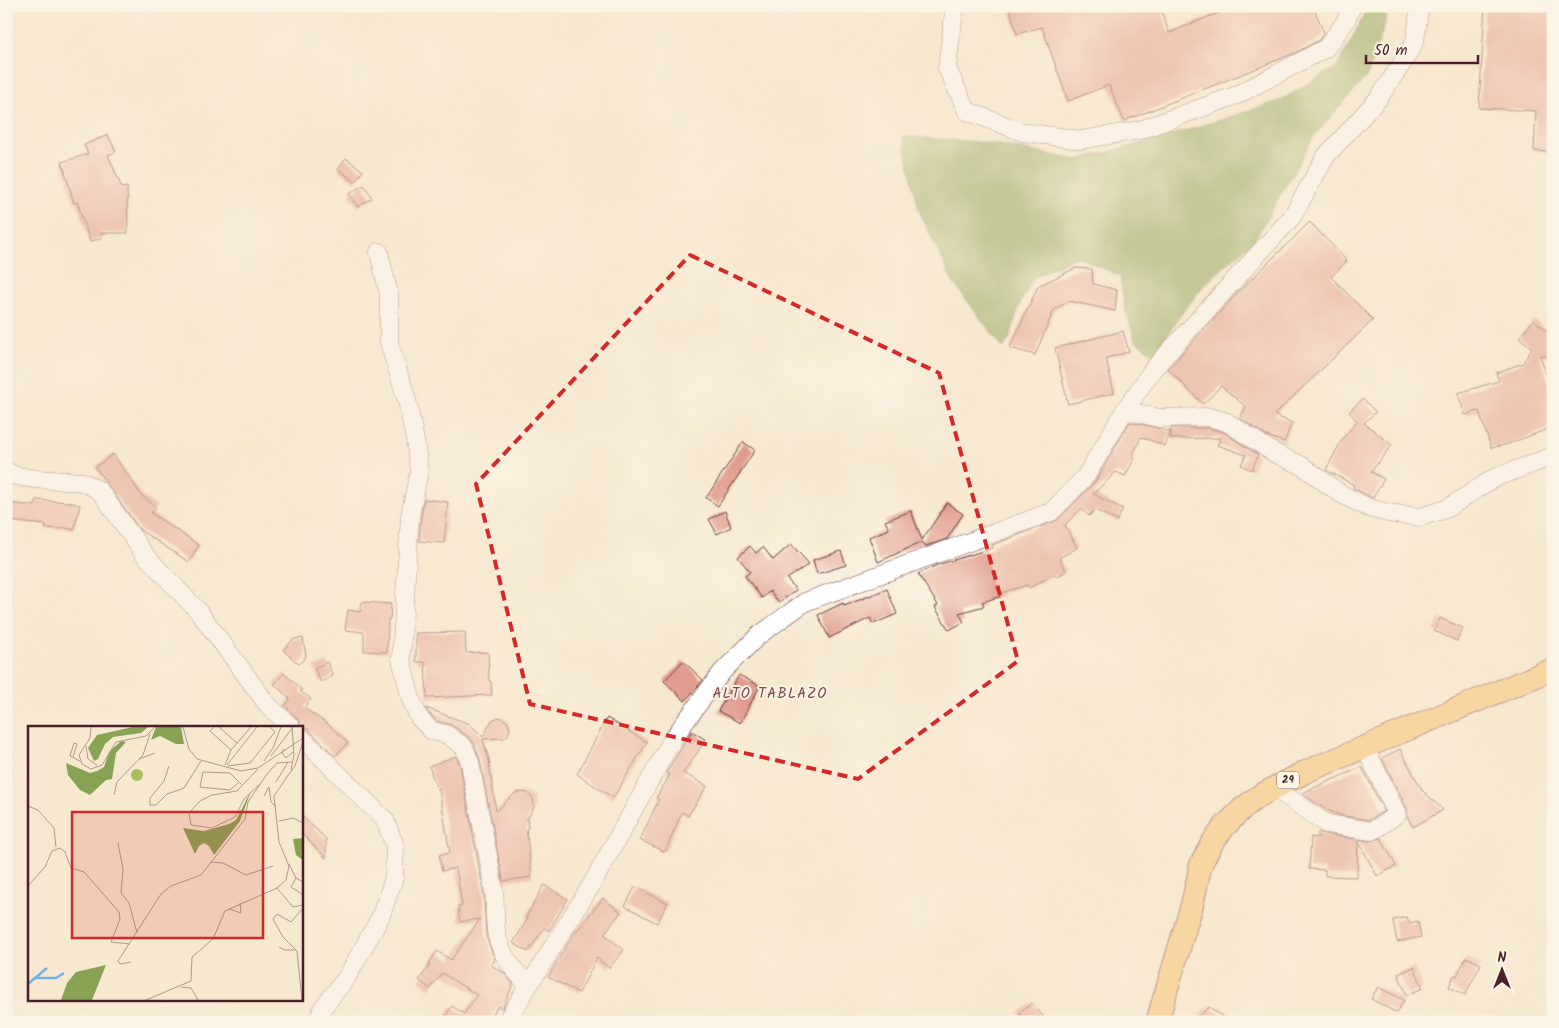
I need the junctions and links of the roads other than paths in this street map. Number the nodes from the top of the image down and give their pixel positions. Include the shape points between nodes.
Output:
1 (958, 6) edge
2 (1352, 6) edge
3 (1420, 6) edge
4 (379, 252) dead end
5 (1125, 410) junction
6 (1553, 456) edge
7 (6, 471) edge
8 (1553, 669) edge
9 (290, 726) edge
10 (302, 738) edge
11 (1365, 747) junction
12 (1273, 787) junction
13 (528, 985) junction
14 (319, 1022) edge
15 (506, 1022) edge
16 (1157, 1022) edge

1 - 2 street via 954,12 947,68 967,111 1023,132 1081,140 1140,130 1237,95 1326,48
3 - 5 street via 1415,41 1405,59 1378,99 1326,156 1292,217 1154,369
4 - 13 street via 389,296 389,343 407,400 419,471 410,516 401,660 410,699 419,718 432,731 446,734 464,747 470,762 494,893 498,939 504,956
5 - 6 street via 1159,418 1209,417 1227,422 1274,453 1301,465 1341,494 1388,514 1420,517 1446,509 1494,478
5 - 13 street via 1086,476 1051,512 805,602 758,636 722,672 674,737 592,884
7 - 9 street via 36,479 84,482 100,491 145,555 199,612 267,704
8 - 11 main road, 29
10 - 14 street via 385,820 395,846 394,878 380,918 347,977 322,1009
11 - 12 main road, 29
11 - 12 street via 1397,814 1371,831 1328,824
12 - 16 main road, 29 via 1243,808 1225,826 1201,864
13 - 15 street

